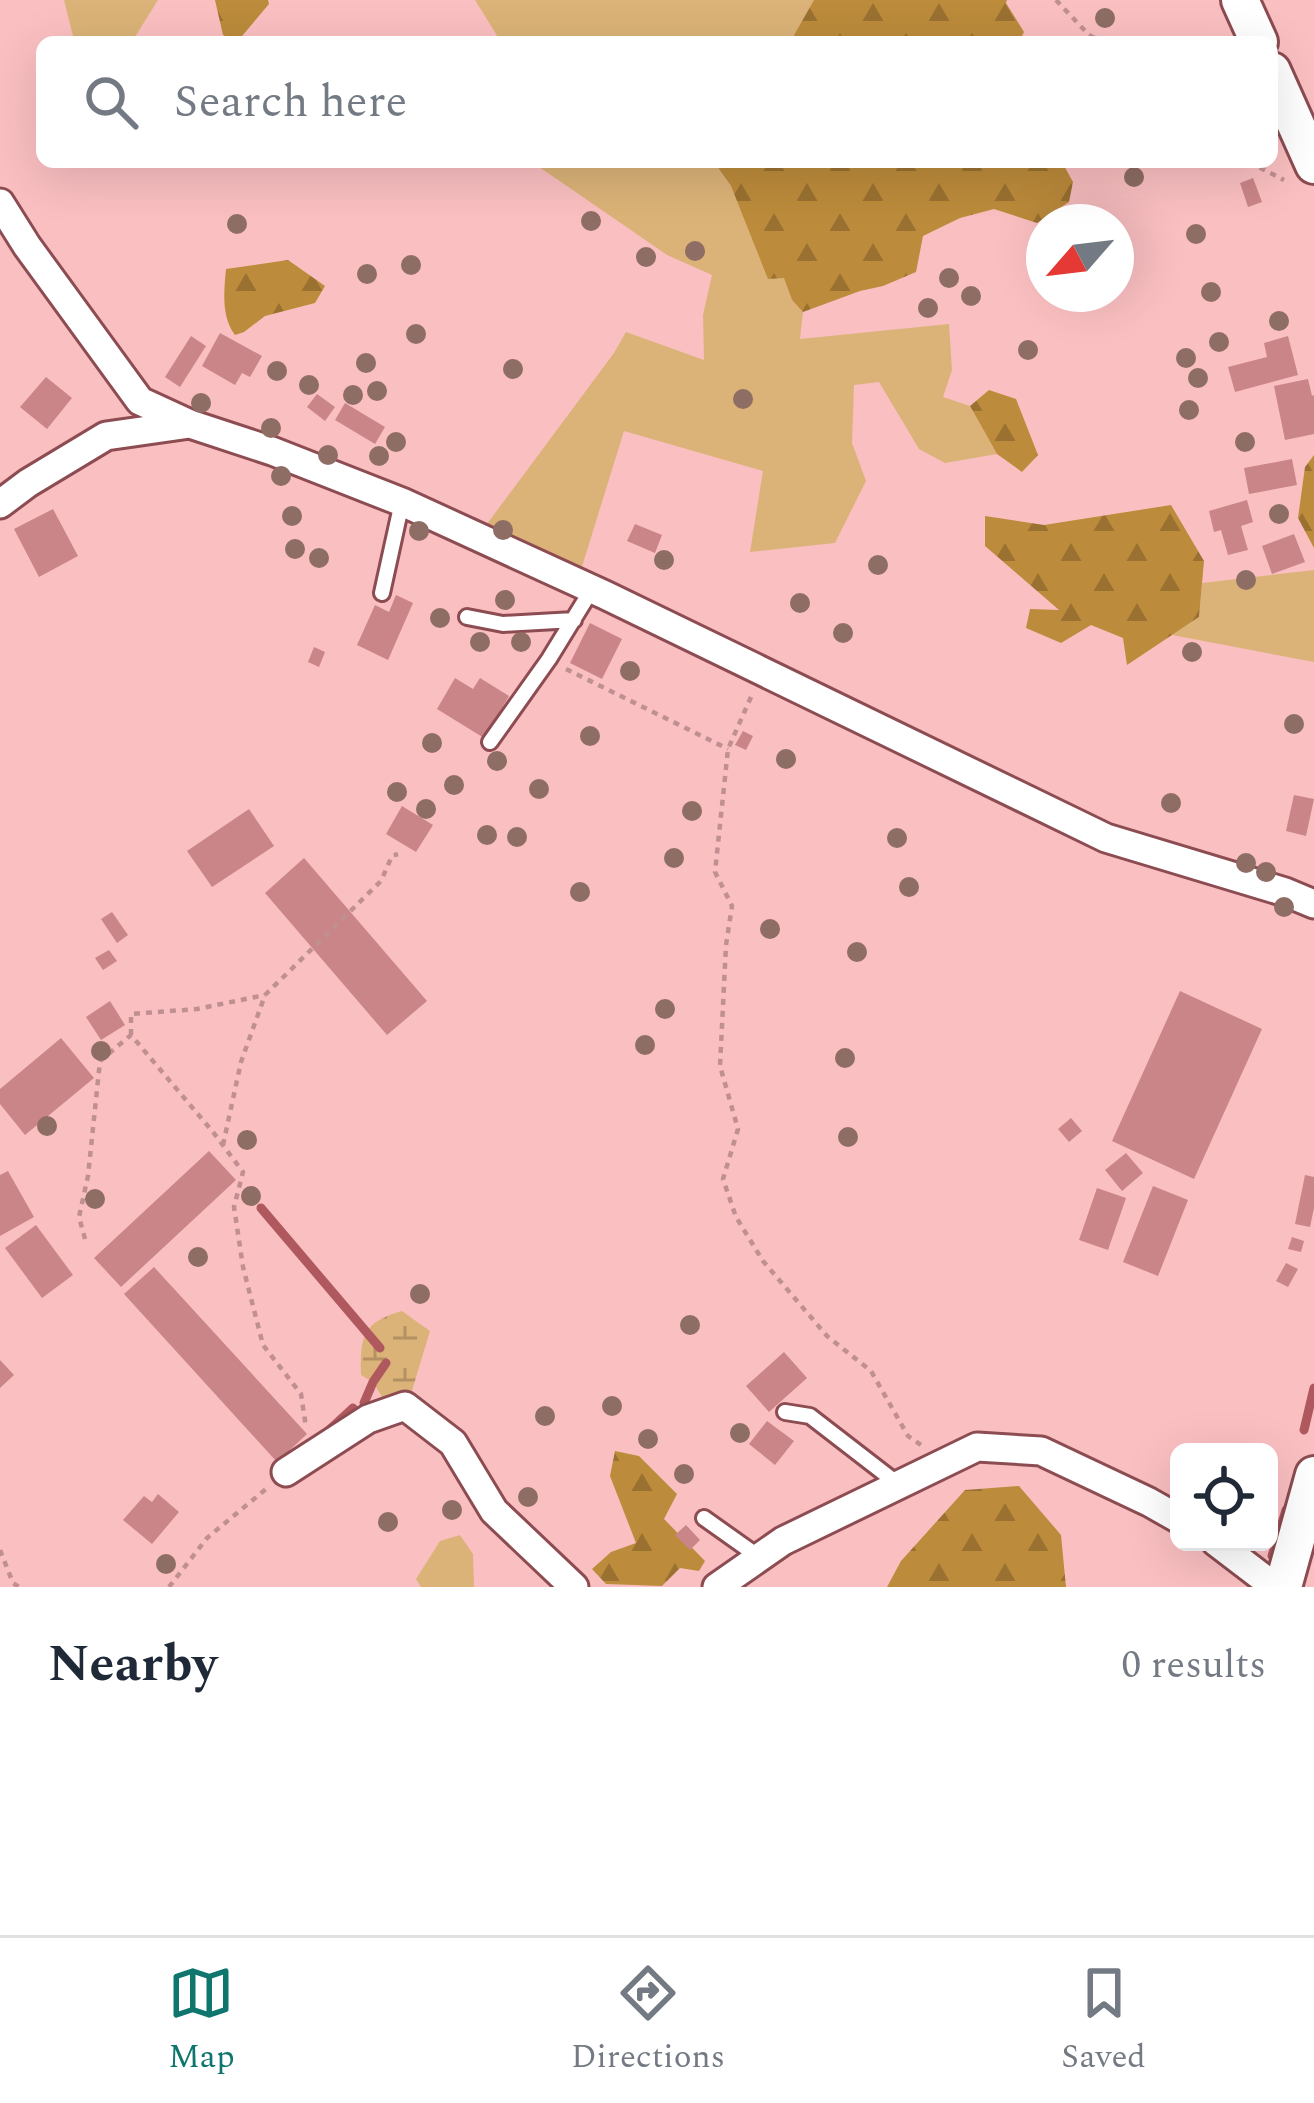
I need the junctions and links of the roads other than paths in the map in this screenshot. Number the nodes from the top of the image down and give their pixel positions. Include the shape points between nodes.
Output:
1 (1240, 0) edge
2 (1256, 36) edge
3 (1278, 84) edge
4 (1314, 165) edge
5 (0, 203) edge
6 (190, 424) junction
7 (402, 502) junction
8 (0, 504) edge
9 (592, 589) junction
10 (382, 592) dead end
11 (466, 616) dead end
12 (574, 620) junction
13 (490, 742) dead end
14 (1314, 904) edge
15 (785, 1412) dead end
16 (286, 1472) road end
17 (1314, 1475) edge
18 (898, 1484) junction
19 (1170, 1515) edge
20 (704, 1518) dead end
21 (1229, 1551) edge
22 (759, 1558) junction
23 (574, 1587) edge
24 (717, 1587) edge
25 (1279, 1587) edge

1 - 2 main road
3 - 4 main road
5 - 6 street via 140,401
6 - 7 street
6 - 8 street via 106,436
7 - 9 street
7 - 10 lane
9 - 12 lane
9 - 14 street via 1106,838
11 - 12 lane via 503,624
12 - 13 lane
15 - 18 lane via 810,1416
16 - 23 street via 368,1419 404,1406 453,1443 494,1511
17 - 25 main road
18 - 19 street via 977,1447 1042,1451
18 - 22 street
20 - 22 lane
21 - 25 street
22 - 24 street

